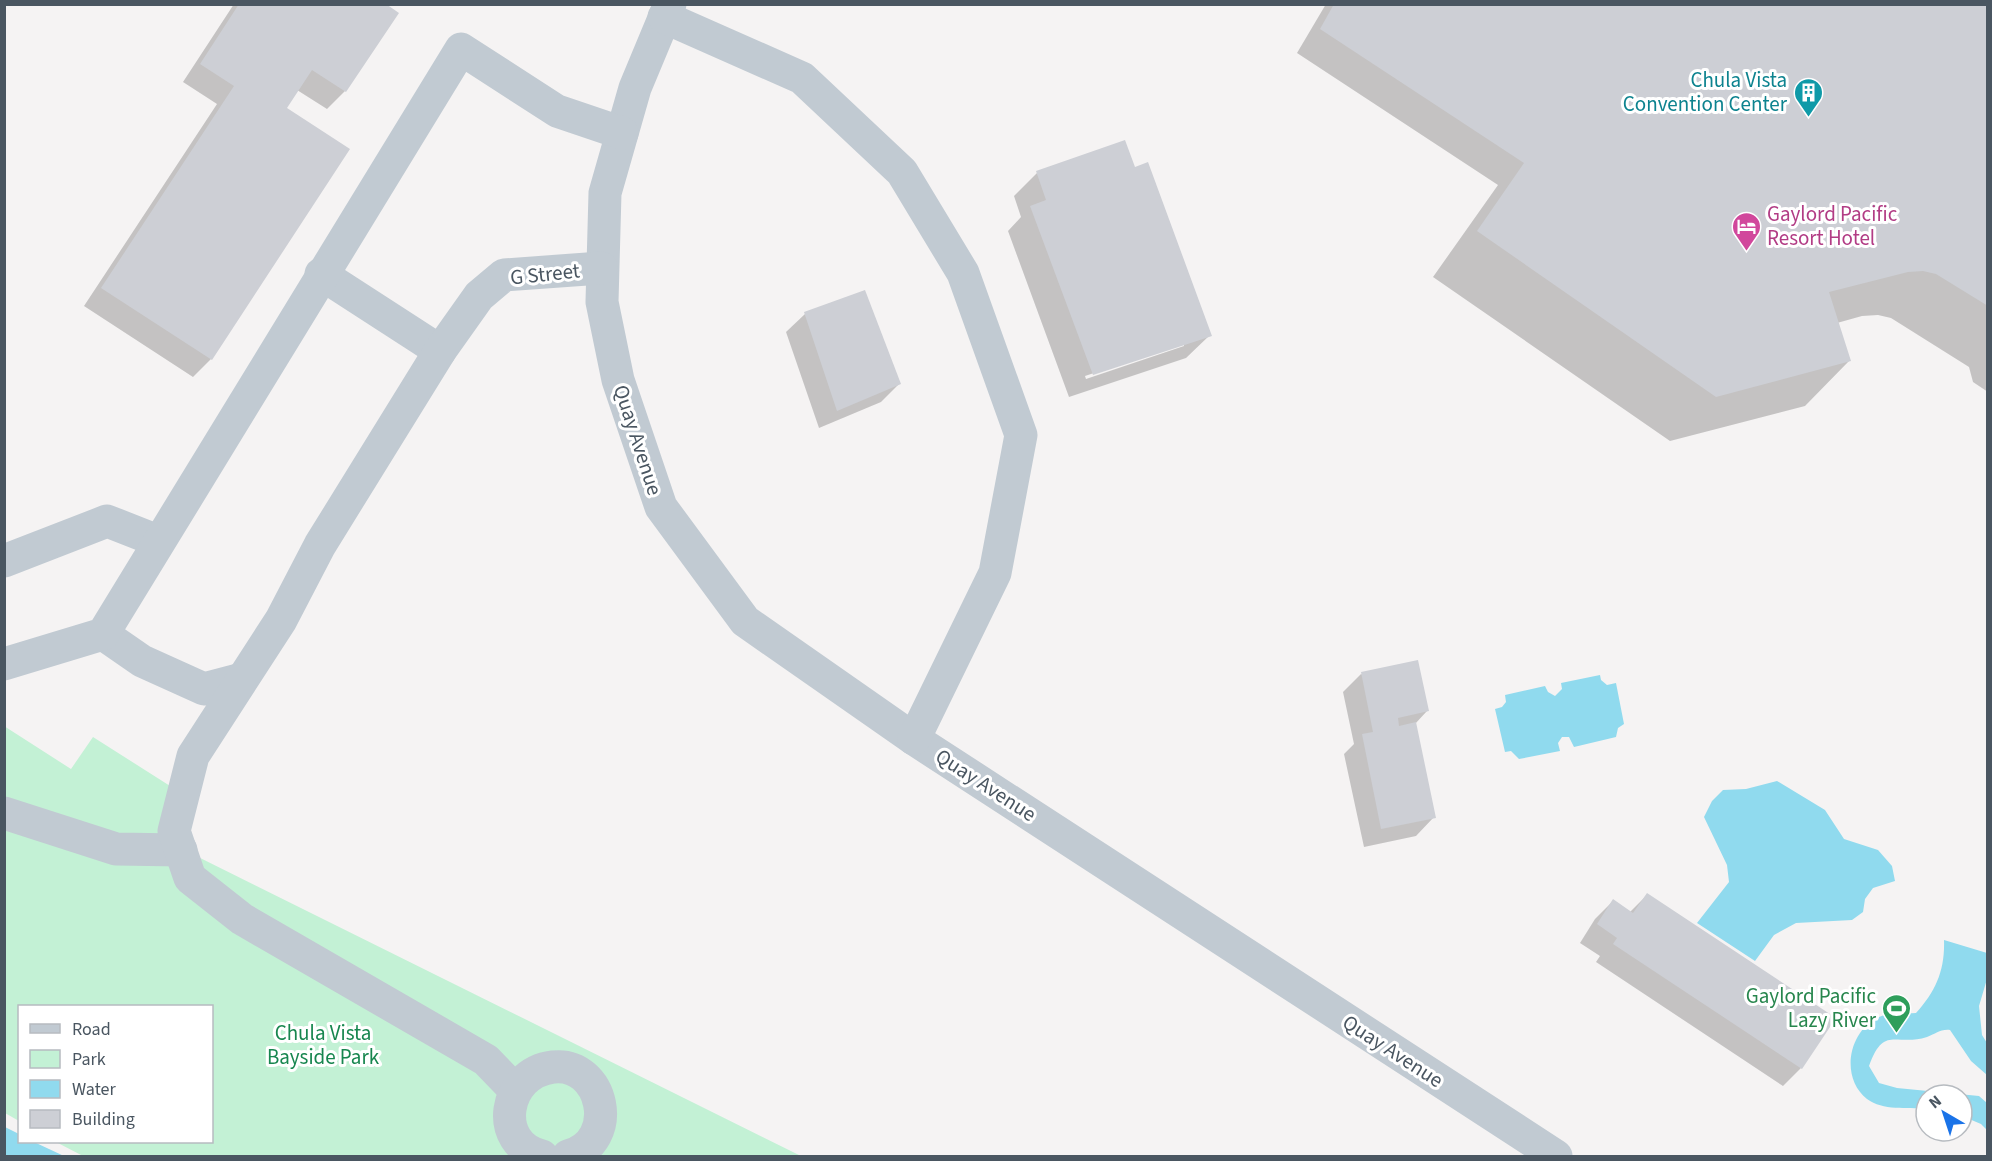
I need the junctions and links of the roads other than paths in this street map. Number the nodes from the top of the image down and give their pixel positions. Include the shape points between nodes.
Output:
1 (667, 11) edge
2 (622, 133) junction
3 (601, 268) junction
4 (321, 274) junction
5 (440, 351) junction
6 (158, 541) junction
7 (4, 561) edge
8 (103, 634) junction
9 (4, 664) edge
10 (242, 679) junction
11 (914, 739) junction
12 (4, 813) edge
13 (181, 850) junction
14 (515, 1090) junction
15 (543, 1156) edge
16 (568, 1156) edge
17 (1556, 1156) edge

1 - 2 street, G Street via 635,88
1 - 11 street via 802,78 902,172 963,273 1021,435 995,573
2 - 3 street, G Street via 605,193
2 - 4 street via 556,111 461,49
3 - 5 street, G Street via 504,275 479,296
3 - 11 street, Quay Avenue via 602,302 618,380 661,507 745,621
4 - 5 street
4 - 6 street
5 - 10 street, G Street
6 - 7 street via 107,521
6 - 8 street
8 - 9 street
8 - 10 street via 142,661 204,689
10 - 13 street via 193,756 174,831
11 - 17 street, Quay Avenue
12 - 13 street via 116,849
13 - 14 street via 190,878 242,919 486,1060
14 - 15 street via 508,1114 515,1137 532,1154
14 - 16 street via 532,1073 555,1066 579,1073 596,1089 602,1113 596,1136 579,1153

